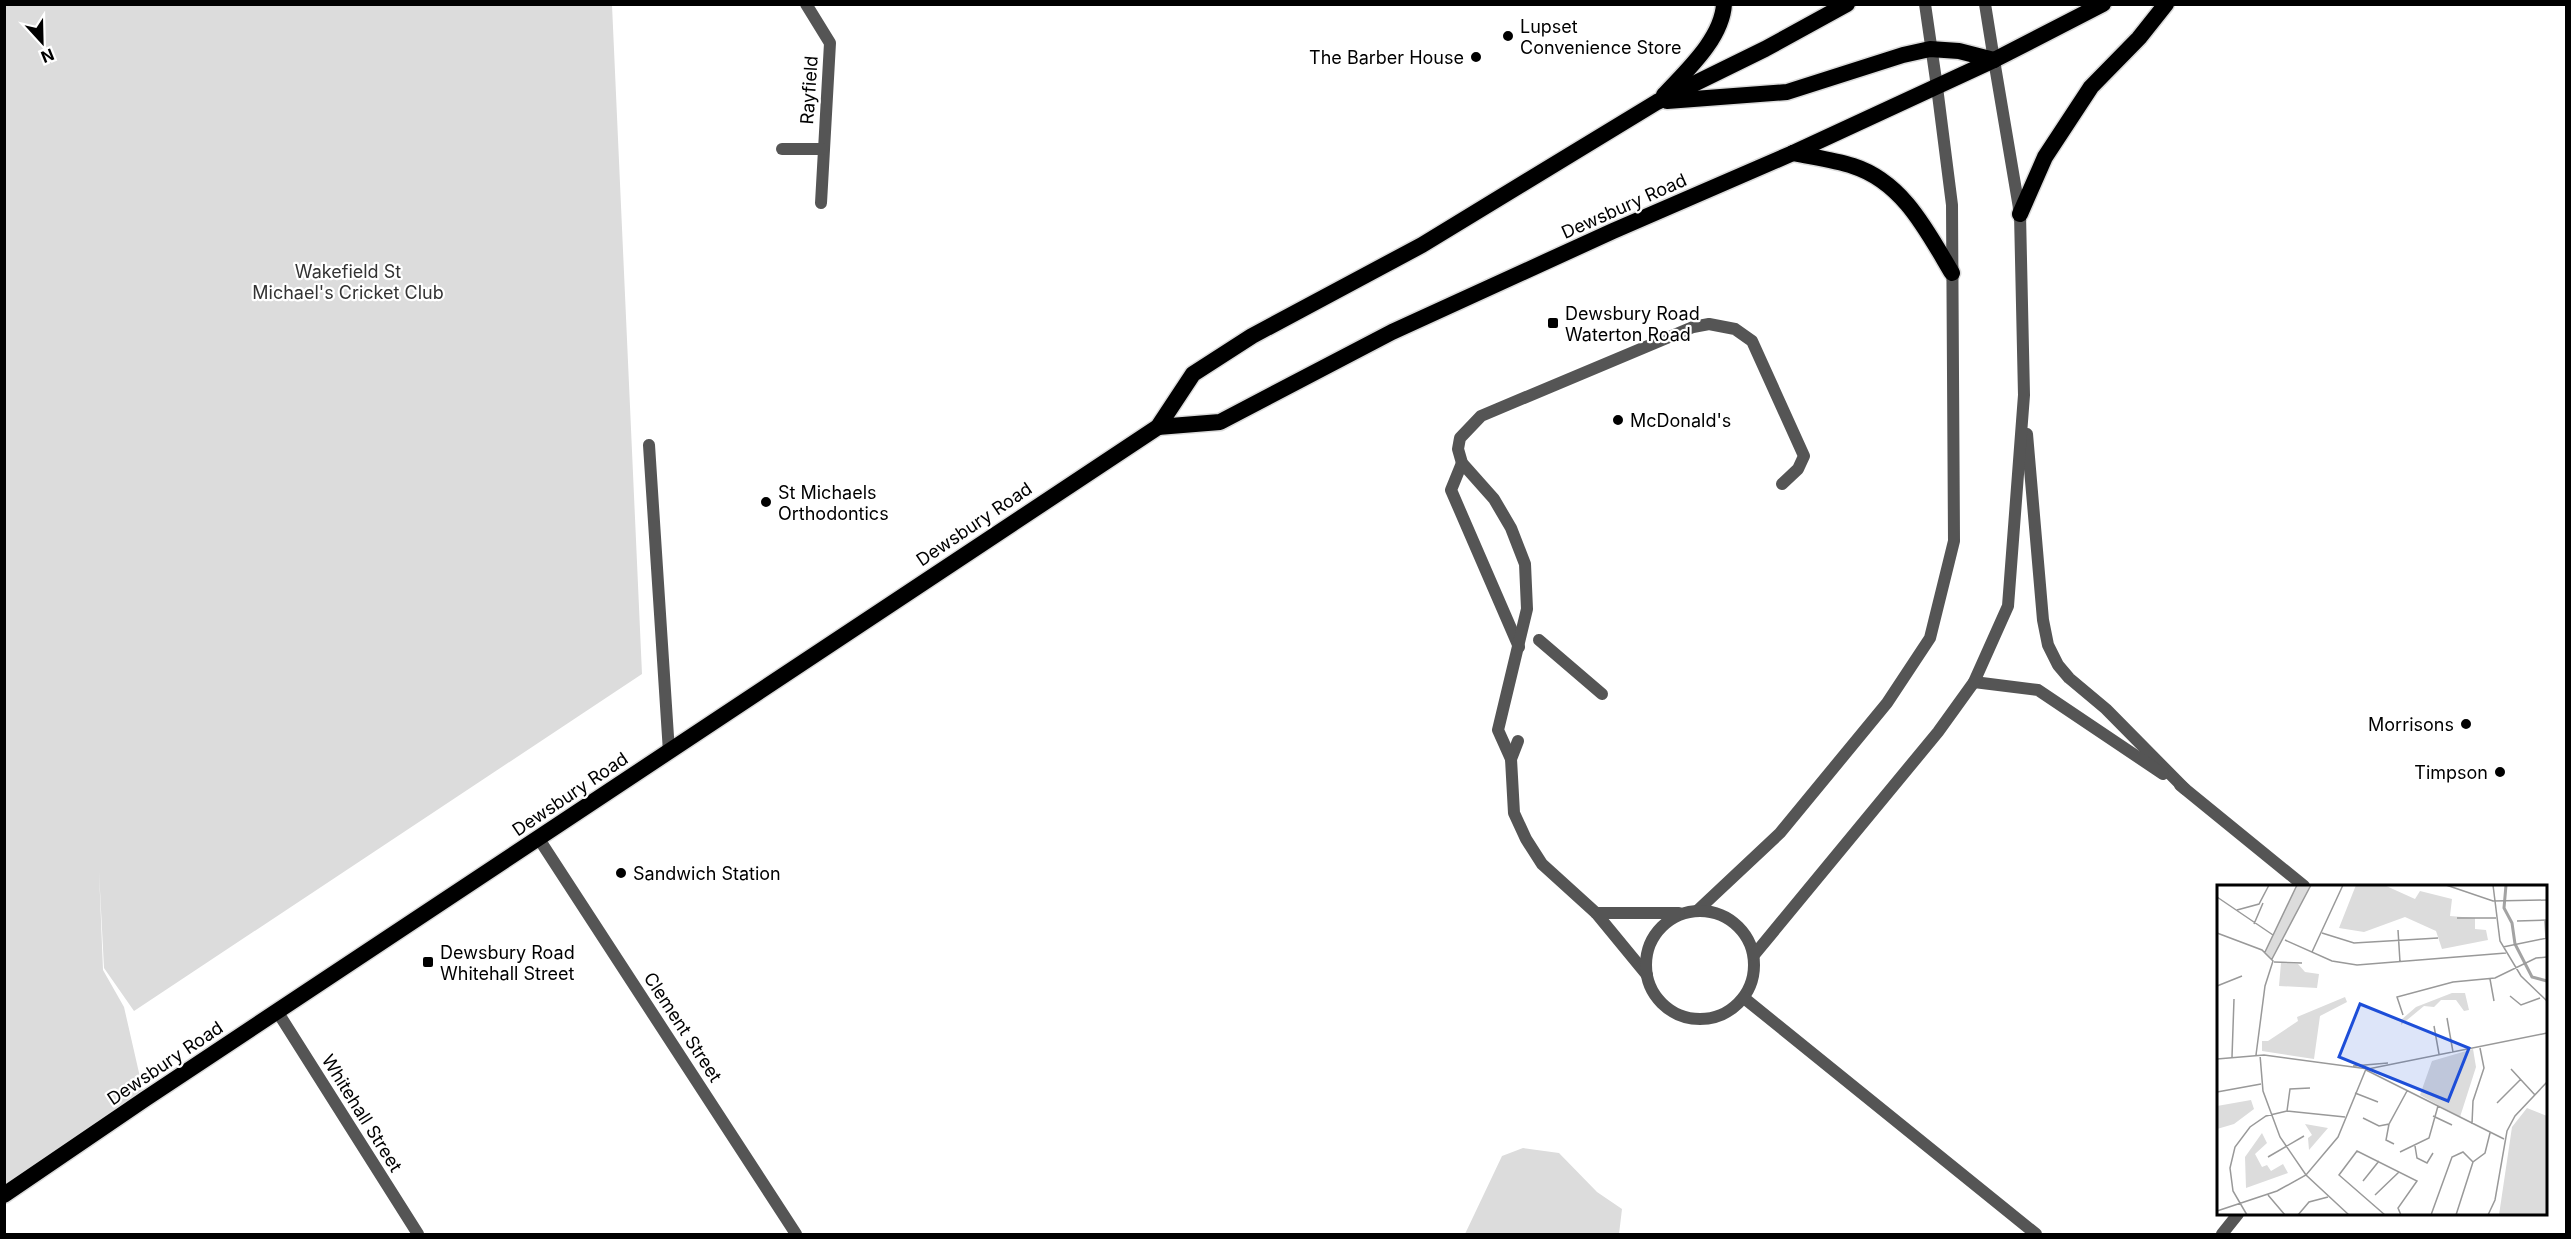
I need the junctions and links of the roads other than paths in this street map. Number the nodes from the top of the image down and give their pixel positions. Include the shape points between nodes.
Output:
1 (806, 4) edge
2 (1724, 4) edge
3 (1847, 4) edge
4 (1925, 4) edge
5 (1985, 4) edge
6 (2103, 4) edge
7 (2166, 4) edge
8 (1930, 49) junction
9 (1994, 60) junction
10 (1937, 87) junction
11 (1657, 102) junction
12 (782, 149) dead end
13 (823, 149) junction
14 (1793, 153) junction
15 (821, 203) dead end
16 (2020, 214) junction
17 (1952, 273) junction
18 (2024, 395) junction
19 (1158, 427) junction
20 (649, 445) dead end
21 (1462, 462) junction
22 (1782, 484) dead end
23 (1539, 640) dead end
24 (1519, 647) junction
25 (1974, 682) junction
26 (1602, 694) dead end
27 (1518, 741) dead end
28 (669, 752) junction
29 (1511, 759) junction
30 (2185, 789) junction
31 (539, 839) junction
32 (2303, 885) edge
33 (1698, 910) junction
34 (1596, 913) junction
35 (1683, 913) junction
36 (1754, 955) junction
37 (1647, 975) junction
38 (1744, 998) junction
39 (277, 1011) junction
40 (4, 1195) edge
41 (2237, 1215) edge
42 (418, 1234) edge
43 (795, 1234) edge
44 (2036, 1234) edge
45 (2222, 1234) edge

1 - 13 street, Rayfield via 830,43
2 - 11 highway via 1724,14 1704,51
3 - 11 highway, Dewsbury Road
4 - 8 street
5 - 9 street
6 - 9 highway, Dewsbury Road
7 - 16 highway via 2139,39 2091,87 2045,157
8 - 9 highway
8 - 10 street
8 - 11 highway via 1787,92
9 - 10 highway, Dewsbury Road
9 - 16 street
10 - 14 highway, Dewsbury Road
10 - 17 street via 1952,205
11 - 19 highway, Dewsbury Road via 1422,244 1242,342 1193,374
12 - 13 street, Rayfield
13 - 15 street, Rayfield
14 - 17 highway via 1854,166 1879,179 1922,222
14 - 19 highway, Dewsbury Road via 1392,333 1220,422
16 - 18 street
17 - 33 street via 1954,541 1930,638 1887,703 1780,833
18 - 25 street via 2007,606
18 - 30 street via 2048,645 2069,678 2106,709
19 - 28 highway, Dewsbury Road
20 - 28 street
21 - 22 street via 1460,438 1481,416 1693,327 1709,324 1735,329 1752,341 1804,456 1798,470
21 - 24 street via 1451,490
21 - 24 street via 1494,499 1525,564 1527,609
23 - 26 street
24 - 29 street via 1498,730
25 - 30 street via 2038,690
25 - 36 street via 1938,732
27 - 29 street
28 - 31 highway, Dewsbury Road
29 - 34 street via 1514,813 1526,839 1542,864
30 - 32 street
31 - 39 highway, Dewsbury Road
31 - 43 street, Clement Street
33 - 35 street
33 - 36 street via 1734,922 1747,937
34 - 35 street
34 - 37 street
35 - 37 street via 1657,931 1646,959
36 - 38 street via 1754,976
37 - 38 street via 1660,1003 1688,1018 1718,1016
38 - 44 street
39 - 40 highway, Dewsbury Road
39 - 42 street, Whitehall Street
41 - 45 street

